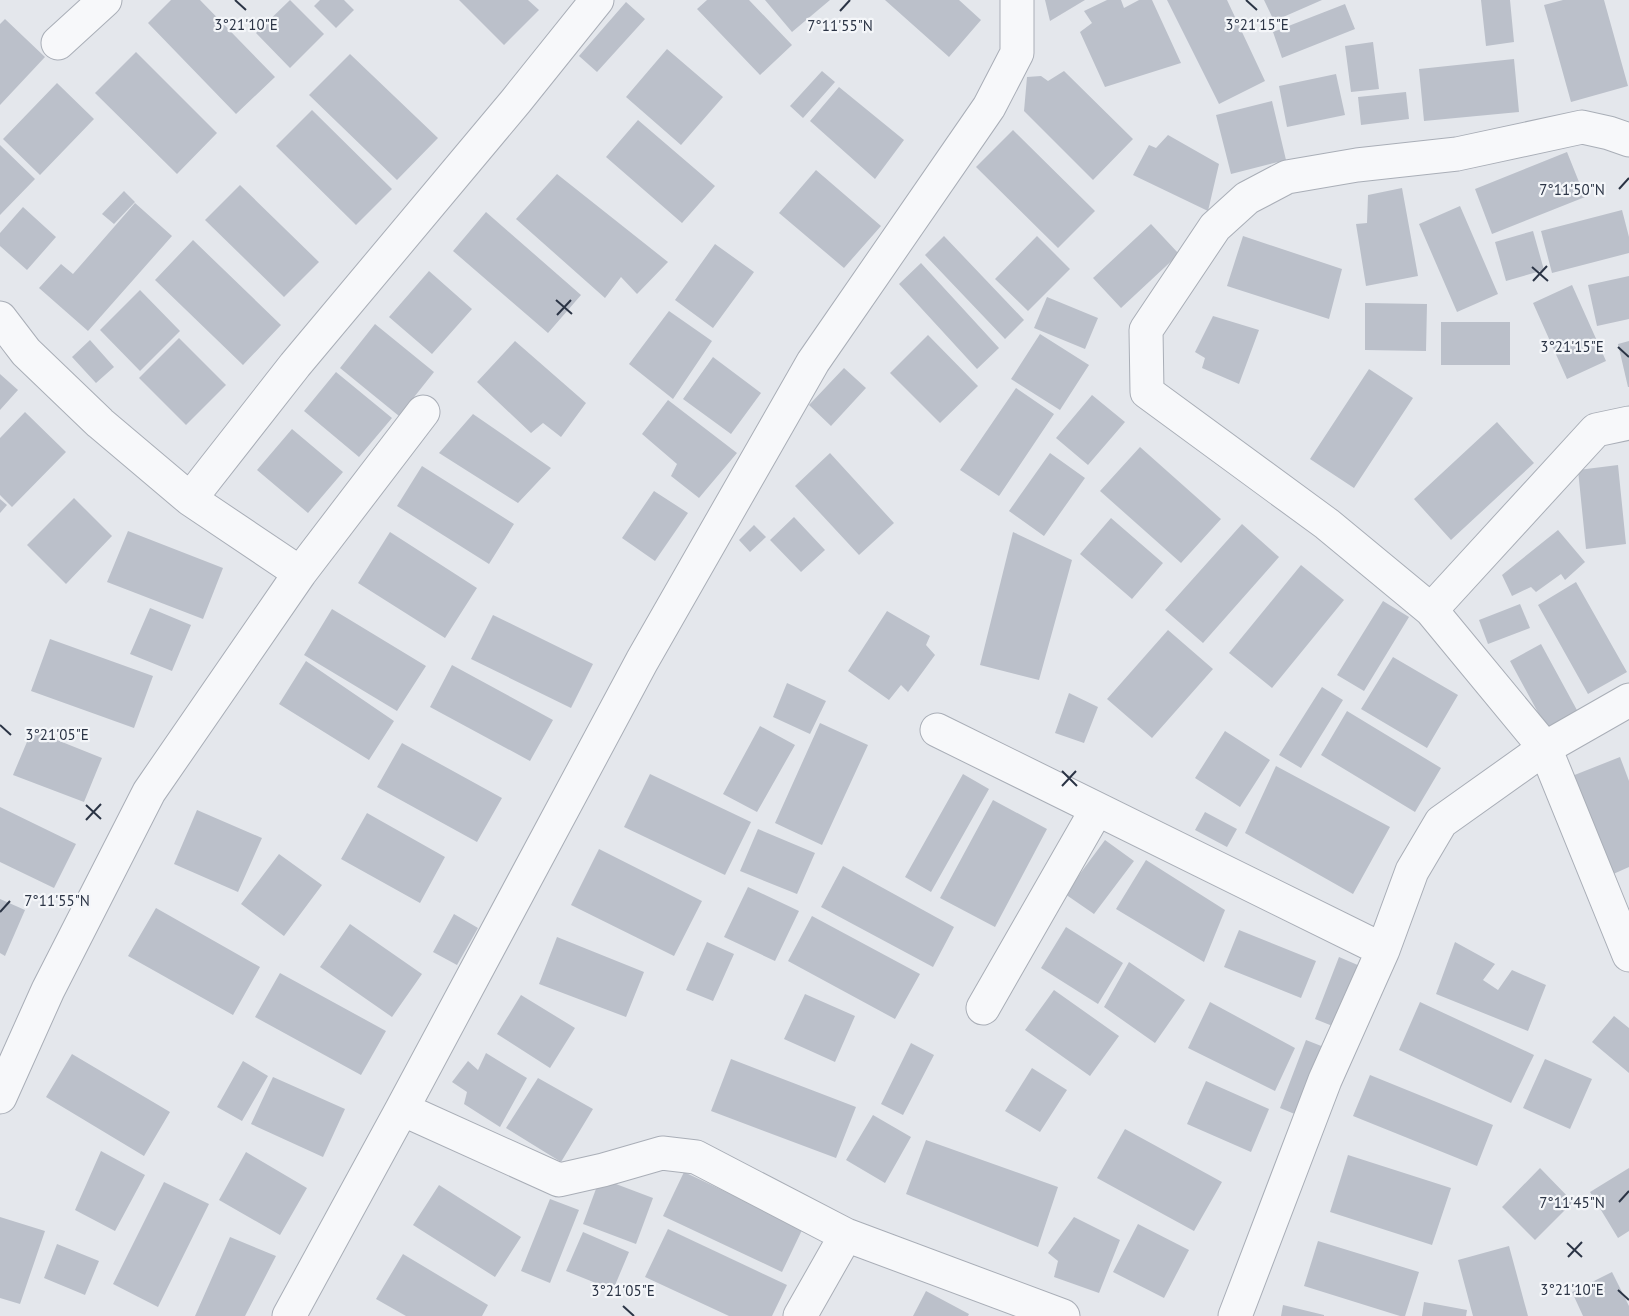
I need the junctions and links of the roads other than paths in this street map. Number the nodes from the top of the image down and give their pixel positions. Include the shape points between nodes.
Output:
1 (105, 0) edge
2 (597, 0) edge
3 (1017, 0) edge
4 (58, 43) dead end
5 (1629, 140) edge
6 (0, 318) edge
7 (423, 412) dead end
8 (1629, 423) edge
9 (190, 499) junction
10 (300, 573) junction
11 (1431, 610) junction
12 (1629, 700) edge
13 (937, 730) dead end
14 (1545, 748) junction
15 (1097, 809) junction
16 (1383, 950) junction
17 (1629, 955) edge
18 (983, 1008) dead end
19 (0, 1096) edge
20 (402, 1109) junction
21 (846, 1235) junction
22 (289, 1316) edge
23 (800, 1316) edge
24 (1063, 1316) edge
25 (1235, 1316) edge

1 - 4 street
2 - 9 street via 295,365
3 - 20 street via 1017,53 989,107 813,362 642,661
5 - 11 street via 1582,127 1457,154 1287,177 1246,198 1215,227 1146,330 1147,392 1328,524
6 - 9 street via 26,352 100,423
7 - 10 street
8 - 11 street via 1596,430
9 - 10 street
10 - 19 street via 149,792 48,990
11 - 14 street
12 - 14 street
13 - 15 street
14 - 16 street via 1442,822 1412,871
14 - 17 street
15 - 16 street
15 - 18 street
16 - 25 street via 1325,1080
20 - 21 street via 559,1180 662,1153 696,1157
20 - 22 street
21 - 23 street
21 - 24 street

